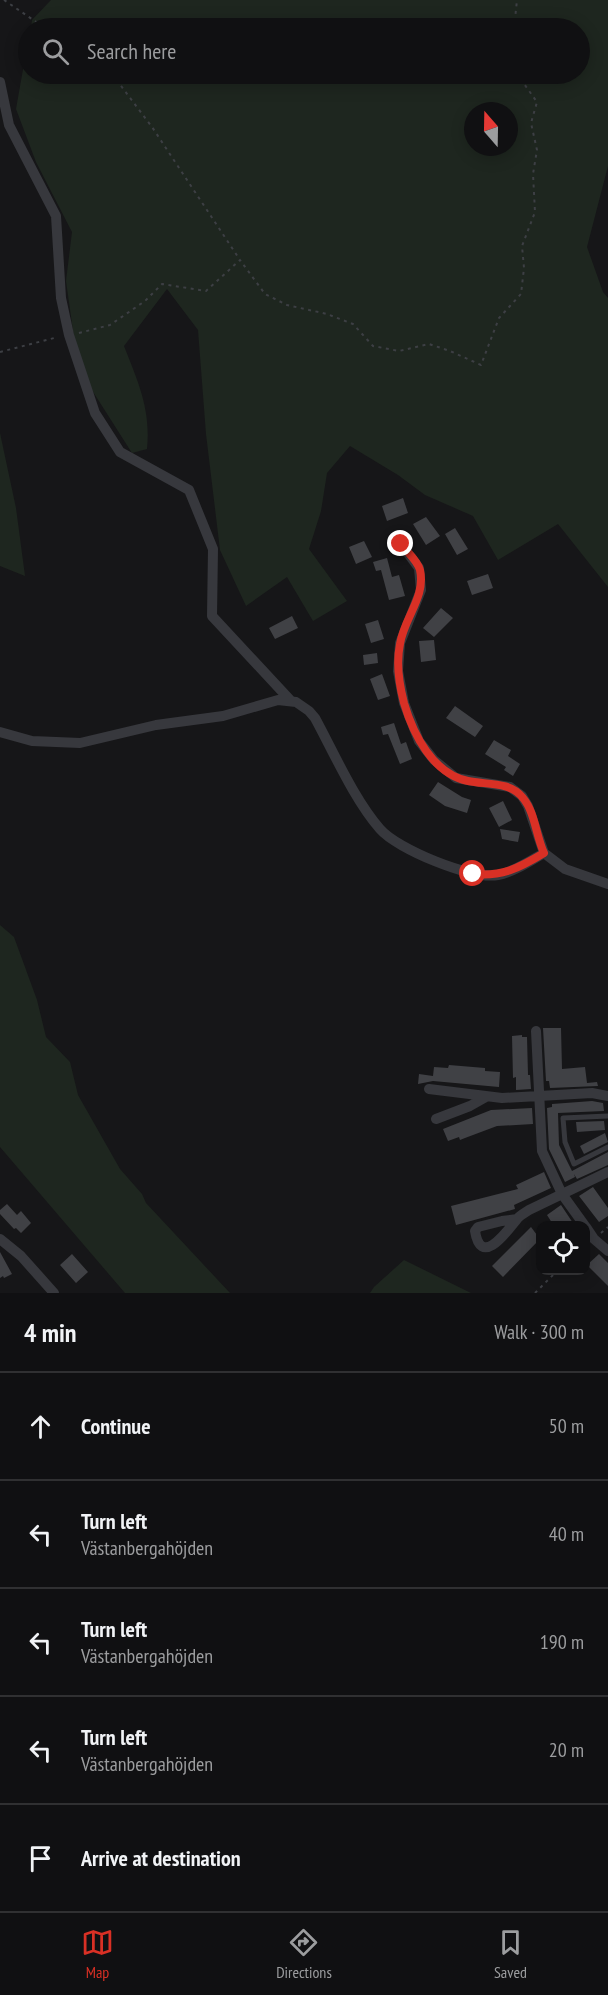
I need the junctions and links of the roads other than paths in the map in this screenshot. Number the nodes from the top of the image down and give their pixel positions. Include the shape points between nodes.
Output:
1 (0, 82) edge
2 (401, 544) dead end
3 (291, 701) junction
4 (0, 732) edge
5 (544, 853) junction
6 (608, 884) edge
7 (536, 1031) dead end
8 (429, 1089) dead end
9 (538, 1096) junction
10 (486, 1097) junction
11 (608, 1097) edge
12 (608, 1116) edge
13 (436, 1119) dead end
14 (608, 1147) edge
15 (608, 1172) edge
16 (562, 1194) junction
17 (517, 1220) dead end
18 (581, 1221) edge
19 (590, 1233) edge
20 (1, 1241) edge
21 (608, 1251) edge
22 (54, 1293) edge

1 - 3 street via 9,125 56,216 61,298 95,413 120,452 189,490 213,549 212,616
2 - 5 street via 419,568 421,590 400,643 398,671 404,703 419,741 456,778 510,787 522,796
3 - 4 street via 278,700 223,716 156,725 80,743 32,741
3 - 5 street via 315,718 367,813 390,838 457,869 486,876 498,875
5 - 6 street via 566,869
7 - 9 street
8 - 10 street
9 - 10 street
9 - 11 street via 592,1093
9 - 16 street via 542,1151
10 - 13 street
12 - 14 lane via 563,1118 565,1142 574,1164
15 - 16 street
16 - 17 street
16 - 18 street
19 - 21 street
20 - 22 street via 21,1256

